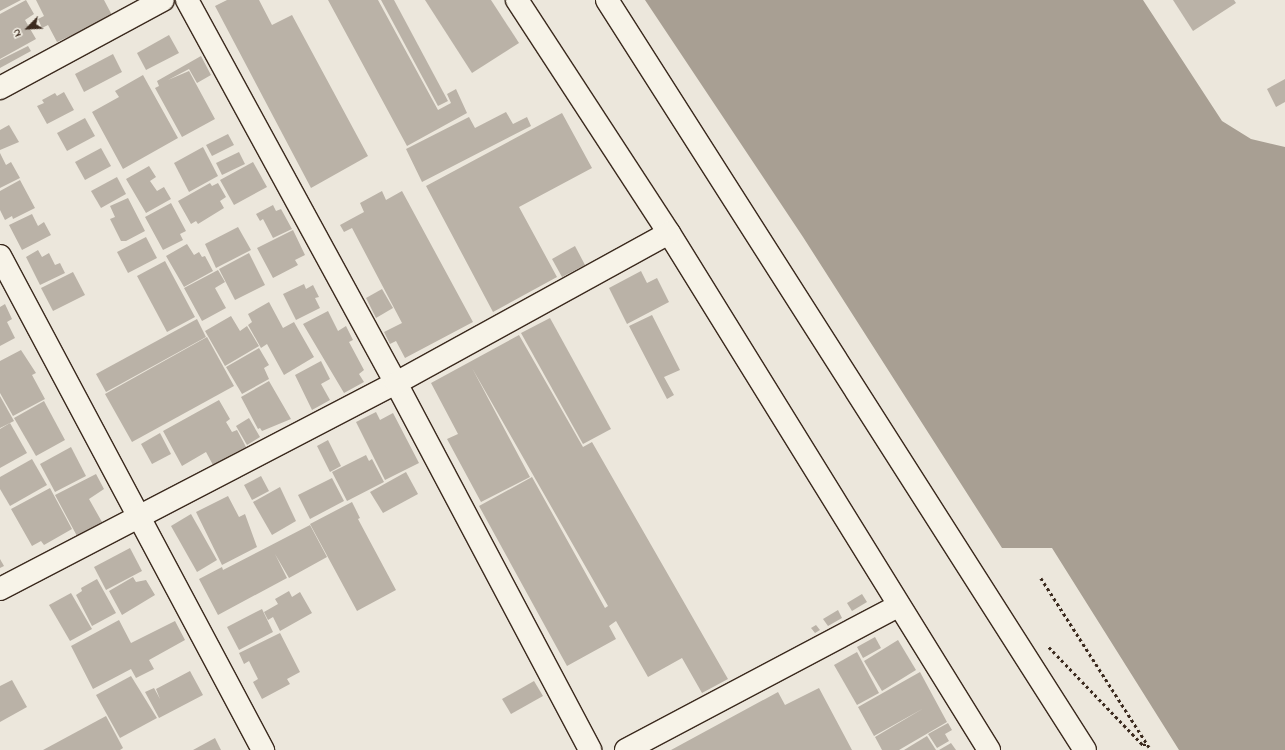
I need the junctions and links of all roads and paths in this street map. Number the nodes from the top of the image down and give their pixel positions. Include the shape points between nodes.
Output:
1 (163, 0) edge
2 (187, 0) edge
3 (517, 0) edge
4 (607, 0) edge
5 (0, 88) edge
6 (669, 233) junction
7 (0, 256) edge
8 (396, 383) junction
9 (138, 515) junction
10 (1041, 578) dead end
11 (0, 589) edge
12 (898, 606) junction
13 (1024, 653) junction
14 (1148, 745) junction
15 (264, 750) edge
16 (590, 750) edge
17 (626, 750) edge
18 (989, 750) edge
19 (1085, 750) edge
20 (1151, 750) edge

1 - 5 street
2 - 8 street
3 - 6 street
4 - 13 street
6 - 8 street
6 - 12 street
7 - 9 street
8 - 9 street
8 - 16 street
9 - 11 street
9 - 15 street
10 - 14 path
12 - 17 street
12 - 18 street
13 - 14 path via 1039,644 1048,646 1143,745
13 - 19 street
14 - 20 path

